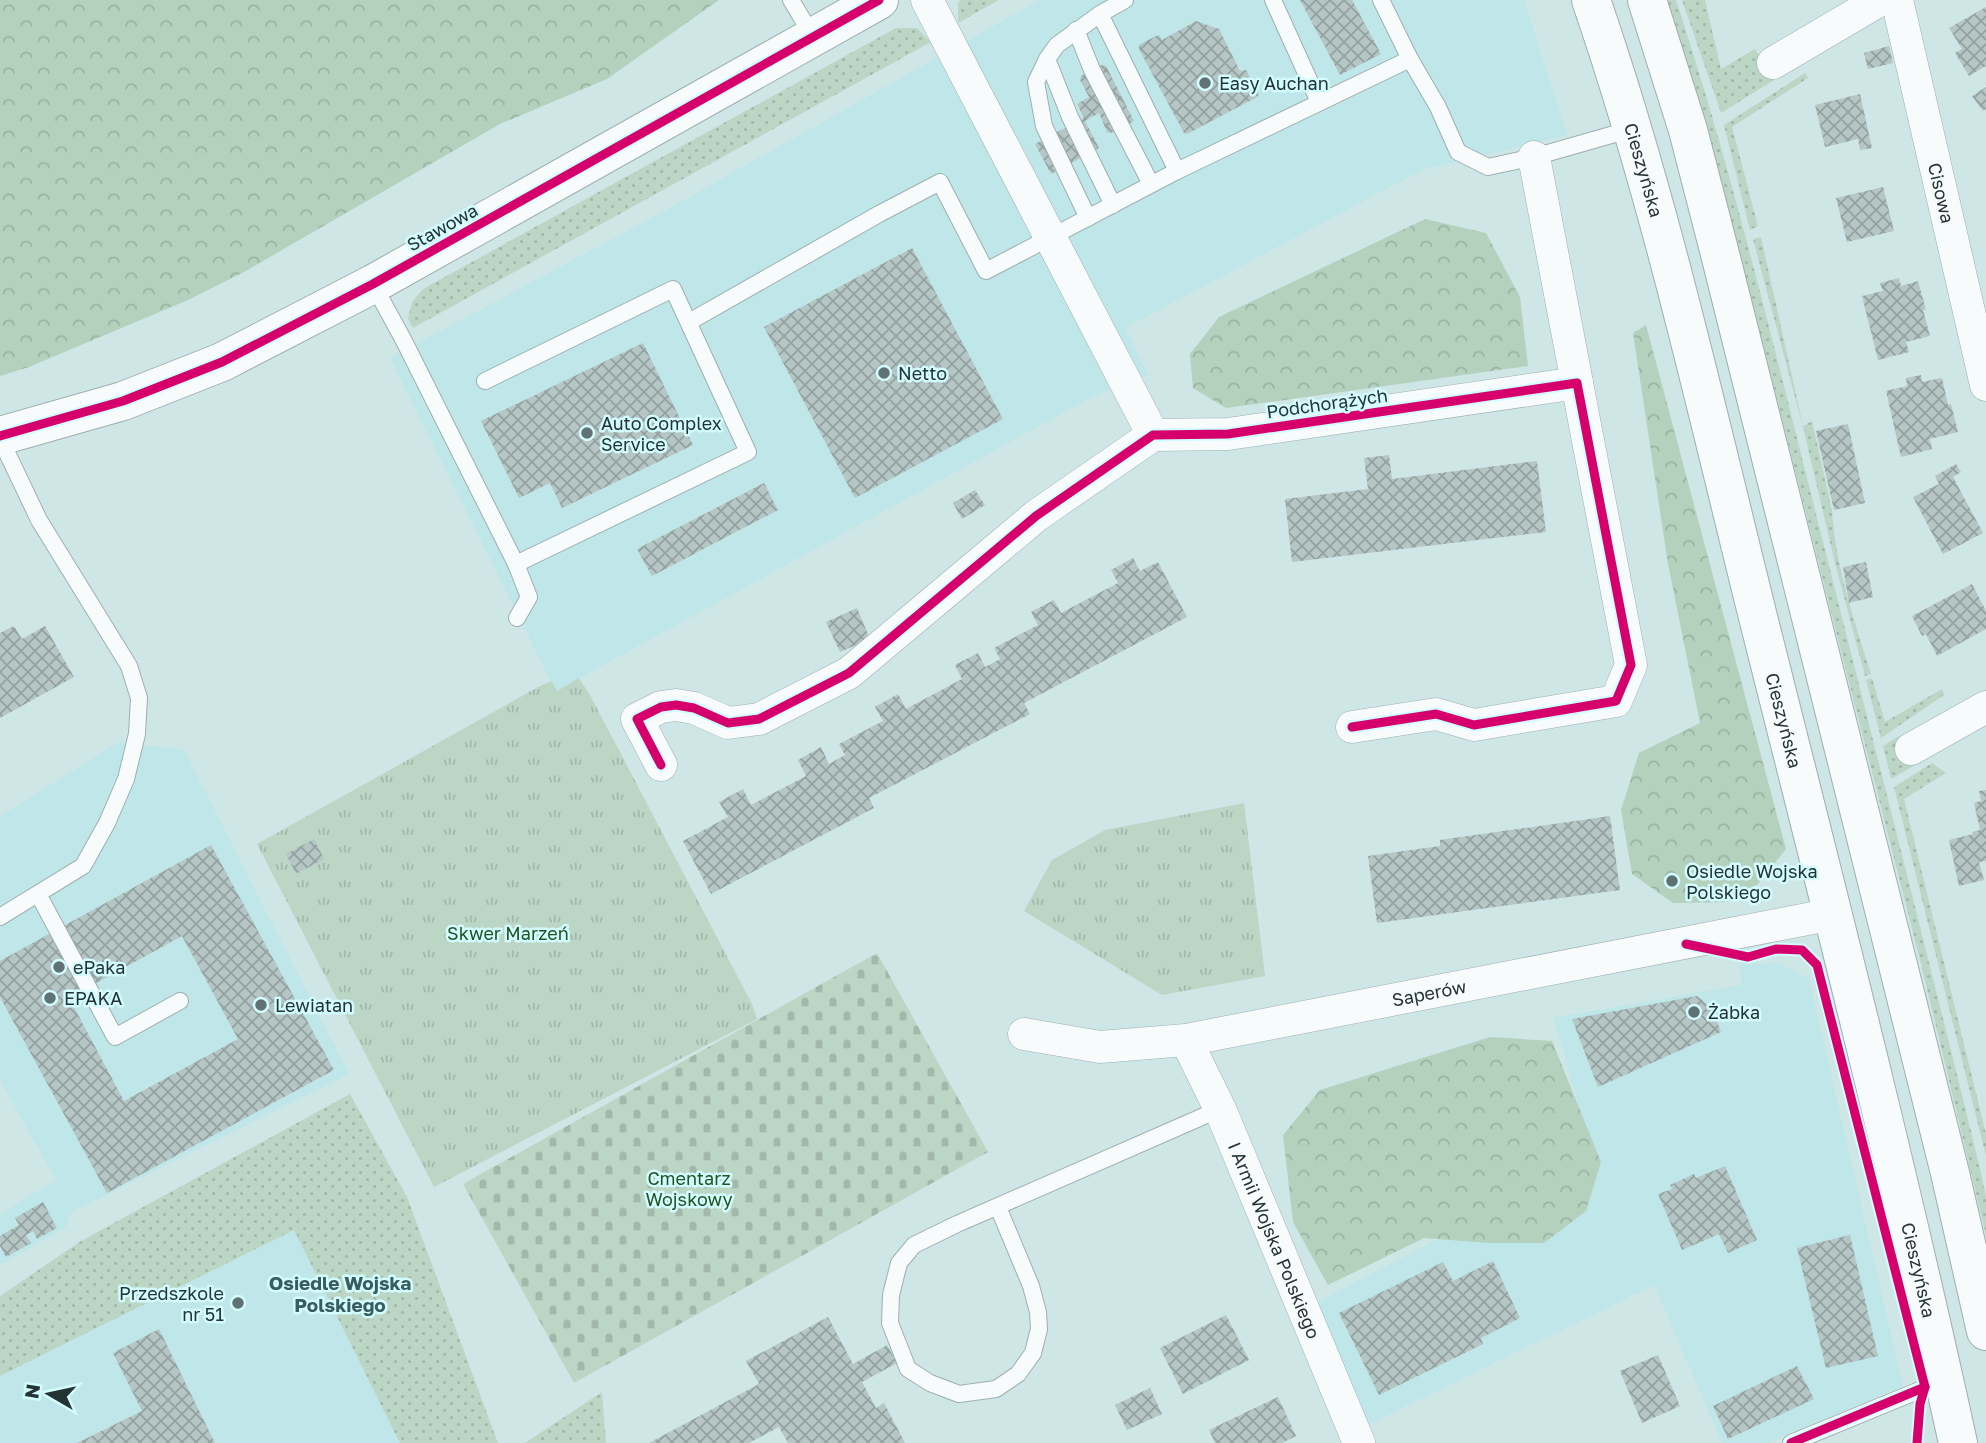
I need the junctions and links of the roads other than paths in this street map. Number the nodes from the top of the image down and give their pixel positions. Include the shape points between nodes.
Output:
1 (791, 0) edge
2 (879, 0) edge
3 (927, 0) edge
4 (1125, 0) edge
5 (1273, 0) edge
6 (1381, 0) edge
7 (1591, 0) edge
8 (1647, 0) edge
9 (1880, 0) edge
10 (1897, 0) edge
11 (1100, 14) junction
12 (1076, 30) junction
13 (813, 37) junction
14 (1047, 58) junction
15 (1410, 59) junction
16 (1773, 63) dead end
17 (1319, 102) junction
18 (1632, 129) junction
19 (1534, 157) junction
20 (1177, 171) junction
21 (1152, 184) junction
22 (1113, 205) junction
23 (1088, 218) junction
24 (1050, 238) junction
25 (373, 284) junction
26 (689, 322) junction
27 (485, 381) dead end
28 (1577, 383) junction
29 (1986, 384) edge
30 (1153, 435) junction
31 (0, 437) edge
32 (516, 564) junction
33 (517, 618) dead end
34 (1986, 707) edge
35 (1352, 727) dead end
36 (1911, 749) dead end
37 (661, 765) dead end
38 (38, 894) junction
39 (1833, 915) junction
40 (0, 917) edge
41 (180, 1001) dead end
42 (1024, 1034) dead end
43 (1186, 1041) junction
44 (1220, 1109) junction
45 (998, 1207) junction
46 (1986, 1331) edge
47 (1944, 1380) junction
48 (1359, 1443) edge
49 (1791, 1443) edge
50 (1958, 1443) edge

1 - 13 lane
2 - 13 main road, Stawowa
3 - 24 street
4 - 11 lane
5 - 17 lane
6 - 15 lane
7 - 18 main road, Cieszyńska
8 - 46 main road via 1717,241
9 - 16 street
10 - 29 street, Cisowa
11 - 12 lane
11 - 20 lane
12 - 14 lane
12 - 21 lane
13 - 25 main road, Stawowa
14 - 22 lane
14 - 23 lane via 1036,82 1044,126
15 - 17 lane
15 - 19 lane via 1458,152 1489,167
17 - 20 lane
18 - 19 lane
18 - 39 main road, Cieszyńska
19 - 28 street
20 - 21 lane
21 - 22 lane
22 - 23 lane
23 - 24 lane
24 - 26 lane via 986,271 940,182
24 - 30 street
25 - 31 main road, Stawowa via 222,362 123,401
25 - 32 lane
26 - 27 lane via 673,289
26 - 32 lane via 748,452
28 - 30 street, Podchorążych via 1228,434
28 - 35 street via 1631,665 1616,701 1474,725 1436,714
30 - 37 street via 1036,516 849,673 759,719 727,723 676,705 637,719
31 - 38 lane via 39,520 129,666 139,698 137,734 107,823 83,866
32 - 33 lane via 529,597
34 - 36 street
38 - 40 lane
38 - 41 lane via 115,1037
39 - 43 street, Saperów
39 - 47 main road, Cieszyńska
42 - 43 street, Saperów via 1100,1047
43 - 44 street, I Armii Wojska Polskiego
44 - 45 lane
44 - 48 street, I Armii Wojska Polskiego
45 - 45 lane via 914,1245 899,1263 891,1294 890,1323 908,1369 959,1394 996,1389 1018,1374 1033,1353 1039,1329 1031,1286
47 - 49 lane
47 - 50 main road, Cieszyńska

